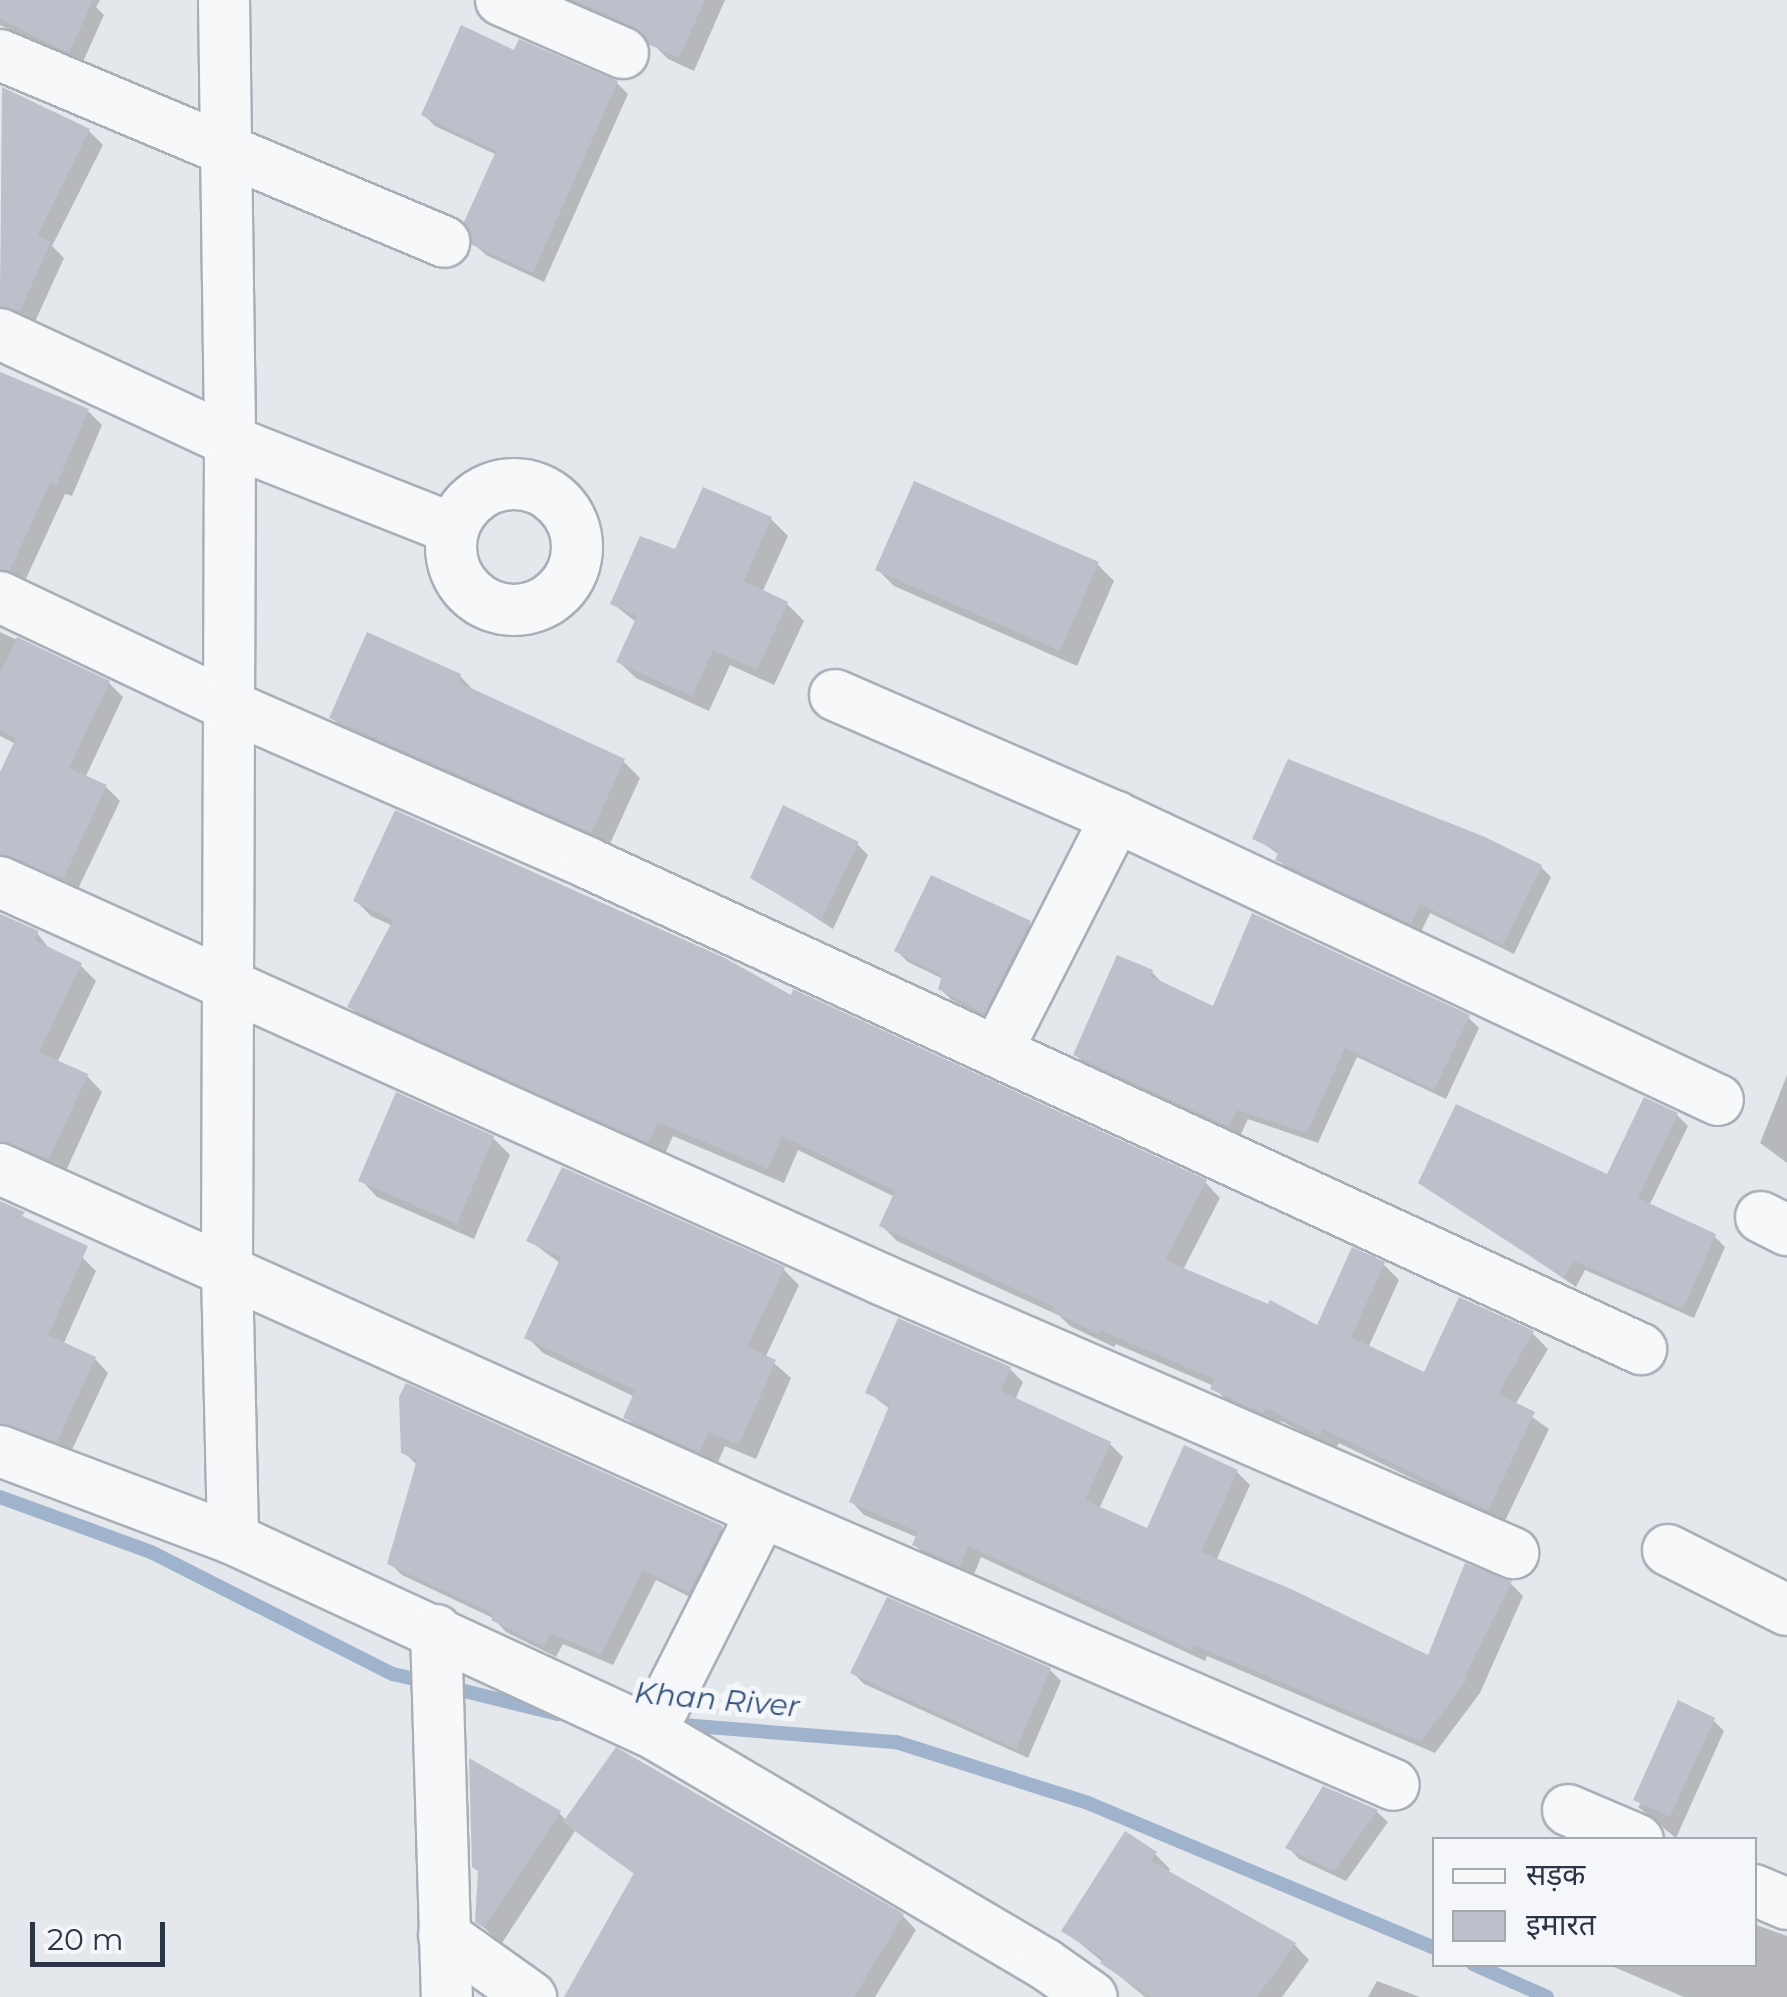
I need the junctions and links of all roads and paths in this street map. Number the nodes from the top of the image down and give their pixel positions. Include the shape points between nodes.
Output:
1 (224, 0) edge
2 (501, 0) edge
3 (622, 52) dead end
4 (0, 56) edge
5 (226, 150) junction
6 (444, 242) dead end
7 (0, 334) edge
8 (230, 441) junction
9 (453, 529) dead end
10 (0, 597) edge
11 (834, 695) dead end
12 (227, 705) junction
13 (1116, 818) junction
14 (0, 882) edge
15 (230, 984) junction
16 (997, 1050) junction
17 (1718, 1100) dead end
18 (0, 1168) edge
19 (227, 1271) junction
20 (1641, 1349) dead end
21 (0, 1451) edge
22 (762, 1512) junction
23 (233, 1540) junction
24 (1668, 1550) dead end
25 (1513, 1552) dead end
26 (1787, 1610) edge
27 (436, 1630) junction
28 (651, 1732) junction
29 (1394, 1785) dead end
30 (1568, 1810) dead end
31 (1631, 1837) edge
32 (1757, 1891) edge
33 (1787, 1904) edge
34 (444, 1935) junction
35 (447, 1997) edge
36 (531, 1997) edge
37 (1092, 1997) edge

1 - 5 street
2 - 3 street
4 - 5 street
5 - 6 street
5 - 8 street
7 - 8 street
8 - 9 street
8 - 12 street
10 - 12 street
11 - 13 street
12 - 15 street
12 - 16 street
13 - 16 street
13 - 17 street
14 - 15 street
15 - 19 street
15 - 25 street via 901,1288
16 - 20 street
18 - 19 street
19 - 22 street
19 - 23 street
21 - 23 street
22 - 28 street
22 - 29 street
23 - 27 street
24 - 26 street
27 - 28 street
27 - 34 street
28 - 37 street
30 - 31 street
32 - 33 street
34 - 35 street
34 - 36 street

